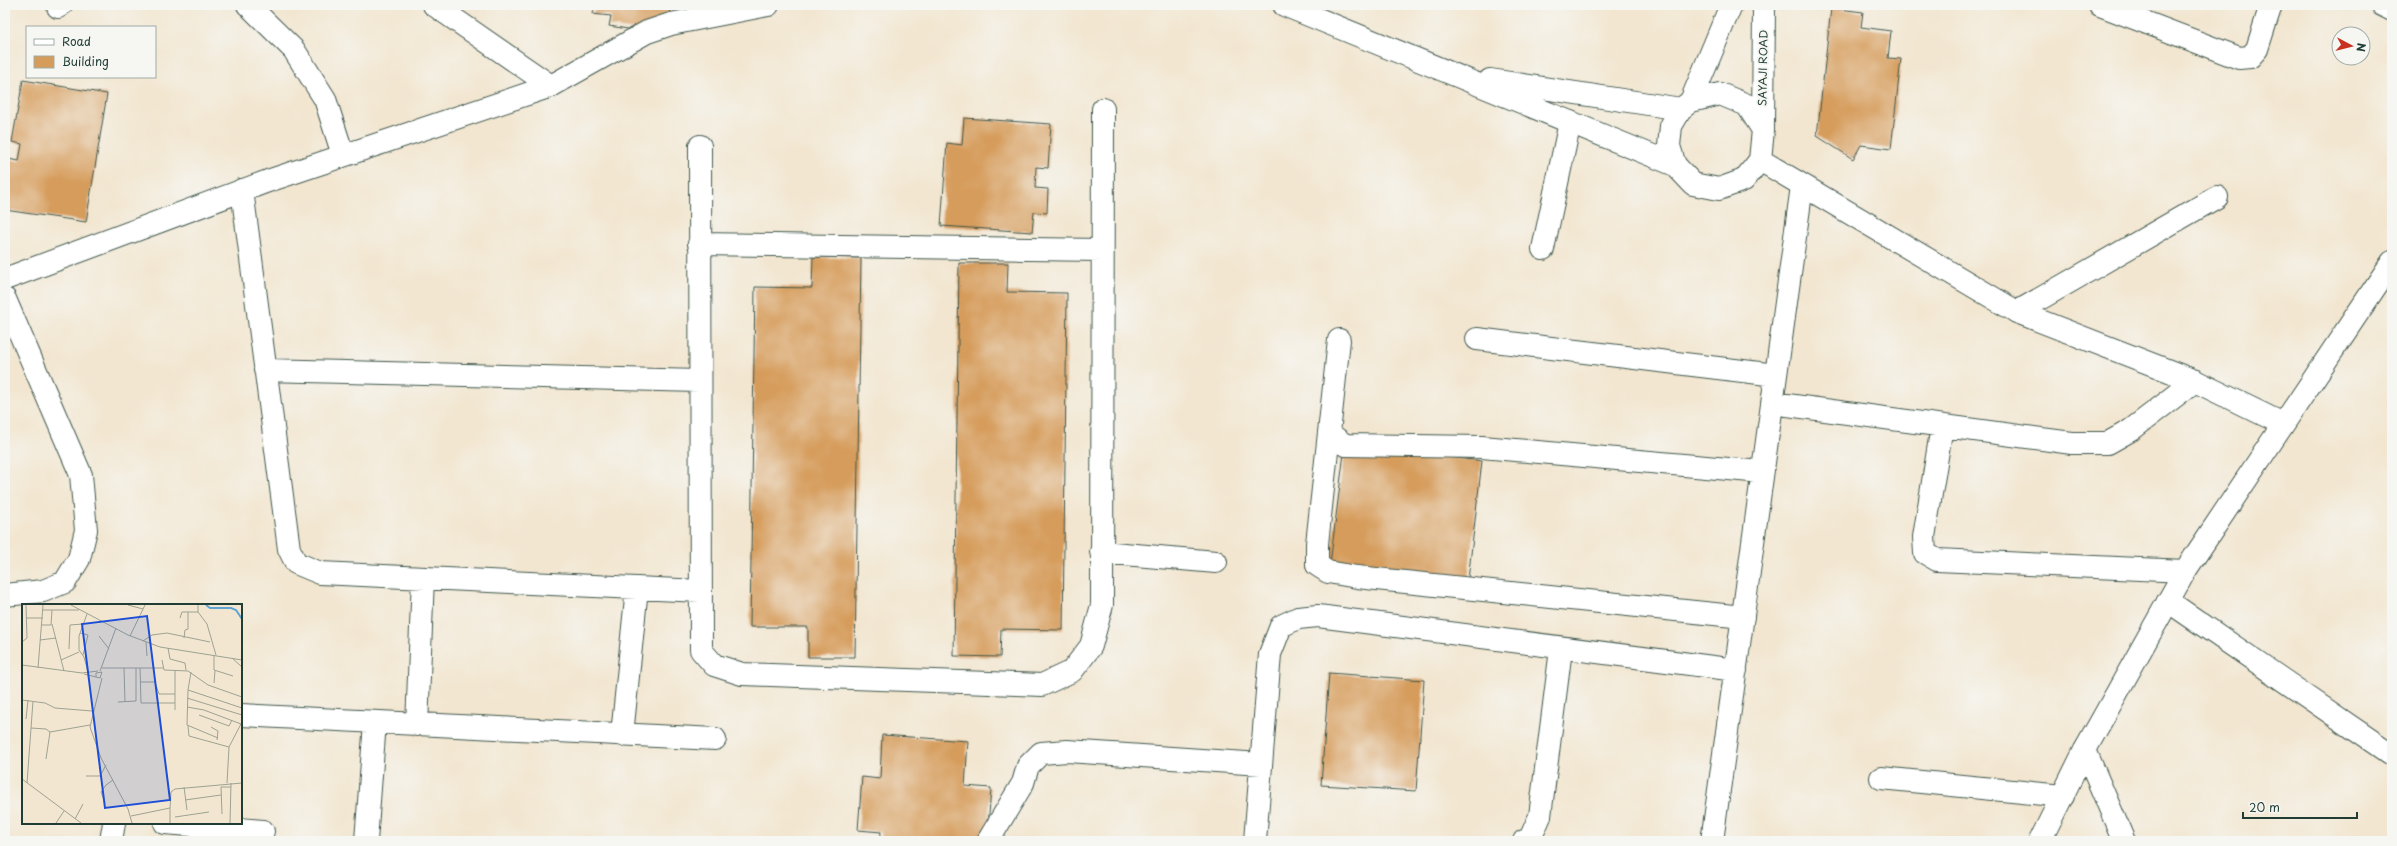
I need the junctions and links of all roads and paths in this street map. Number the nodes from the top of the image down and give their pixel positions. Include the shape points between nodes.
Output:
1 (248, 5) edge
2 (434, 5) edge
3 (768, 5) edge
4 (1284, 5) edge
5 (1731, 5) edge
6 (1767, 5) edge
7 (2100, 5) edge
8 (2271, 5) edge
9 (1456, 74) junction
10 (551, 86) junction
11 (1686, 105) junction
12 (1103, 109) dead end
13 (1570, 122) junction
14 (1763, 130) junction
15 (700, 146) dead end
16 (343, 155) junction
17 (1760, 160) junction
18 (1675, 165) junction
19 (1802, 186) junction
20 (242, 190) junction
21 (2217, 198) dead end
22 (699, 244) junction
23 (1542, 249) dead end
24 (1102, 250) junction
25 (2392, 262) edge
26 (5, 280) edge
27 (5, 299) edge
28 (2017, 312) junction
29 (1477, 339) dead end
30 (1339, 340) dead end
31 (265, 370) junction
32 (1776, 375) junction
33 (2195, 380) junction
34 (699, 381) junction
35 (1772, 402) junction
36 (2283, 424) junction
37 (1942, 426) junction
38 (1328, 433) junction
39 (1762, 472) junction
40 (1102, 552) junction
41 (1216, 562) dead end
42 (2185, 571) junction
43 (423, 578) junction
44 (637, 588) junction
45 (700, 591) junction
46 (5, 595) edge
47 (2168, 601) junction
48 (1743, 617) junction
49 (1561, 649) junction
50 (1736, 670) junction
51 (242, 716) edge
52 (375, 722) junction
53 (417, 724) junction
54 (622, 736) junction
55 (714, 739) dead end
56 (2085, 750) junction
57 (2392, 755) edge
58 (1261, 764) junction
59 (1881, 778) dead end
60 (2063, 796) junction
61 (114, 824) edge
62 (177, 824) edge
63 (263, 831) dead end
64 (111, 841) edge
65 (366, 841) edge
66 (988, 841) edge
67 (1255, 841) edge
68 (1524, 841) edge
69 (1712, 841) edge
70 (2040, 841) edge
71 (2124, 841) edge

1 - 16 street via 294,50 325,99
2 - 10 street
3 - 10 street via 671,24 647,32
4 - 9 street
5 - 11 street
6 - 14 street, SAYAJI ROAD
7 - 8 street via 2239,58 2250,57 2257,49
9 - 11 street
9 - 13 street
10 - 16 street
11 - 14 street via 1720,94 1747,105
11 - 18 street via 1671,126 1669,146
12 - 24 street
13 - 18 street
13 - 23 street
14 - 17 street
15 - 22 street
16 - 20 street
17 - 18 street via 1744,180 1719,189 1693,184
17 - 19 street
19 - 28 street
19 - 32 street
20 - 26 street
20 - 31 street
21 - 28 street
22 - 24 street
22 - 34 street
24 - 40 street
25 - 36 street
27 - 46 street via 81,475 86,530 79,559 65,582 44,591
28 - 33 street
29 - 32 street
30 - 38 street
31 - 34 street
31 - 43 street via 289,549 296,563 320,573
32 - 35 street
33 - 36 street
33 - 37 street via 2131,430 2108,443 2072,443
34 - 45 street
35 - 37 street
35 - 39 street
36 - 42 street
37 - 42 street via 1924,537 1925,553 1937,560
38 - 39 street via 1345,445 1482,447
38 - 48 street via 1317,544 1317,565 1328,572
39 - 48 street
40 - 41 street
40 - 45 street via 1102,605 1090,646 1072,672 1042,684 742,674 714,665 701,650
42 - 47 street
43 - 44 street
43 - 53 street
44 - 45 street
44 - 54 street
47 - 56 street
47 - 57 street
48 - 50 street
49 - 50 street
49 - 58 street via 1318,616 1298,618 1281,626 1270,654
49 - 68 street via 1540,816 1530,839
50 - 69 street
51 - 52 street
52 - 53 street
52 - 65 street
53 - 54 street
54 - 55 street
56 - 60 street
56 - 71 street
58 - 66 street via 1067,751 1041,753 1028,766 1023,783
58 - 67 street
59 - 60 street
60 - 70 street
61 - 64 street
62 - 63 street

